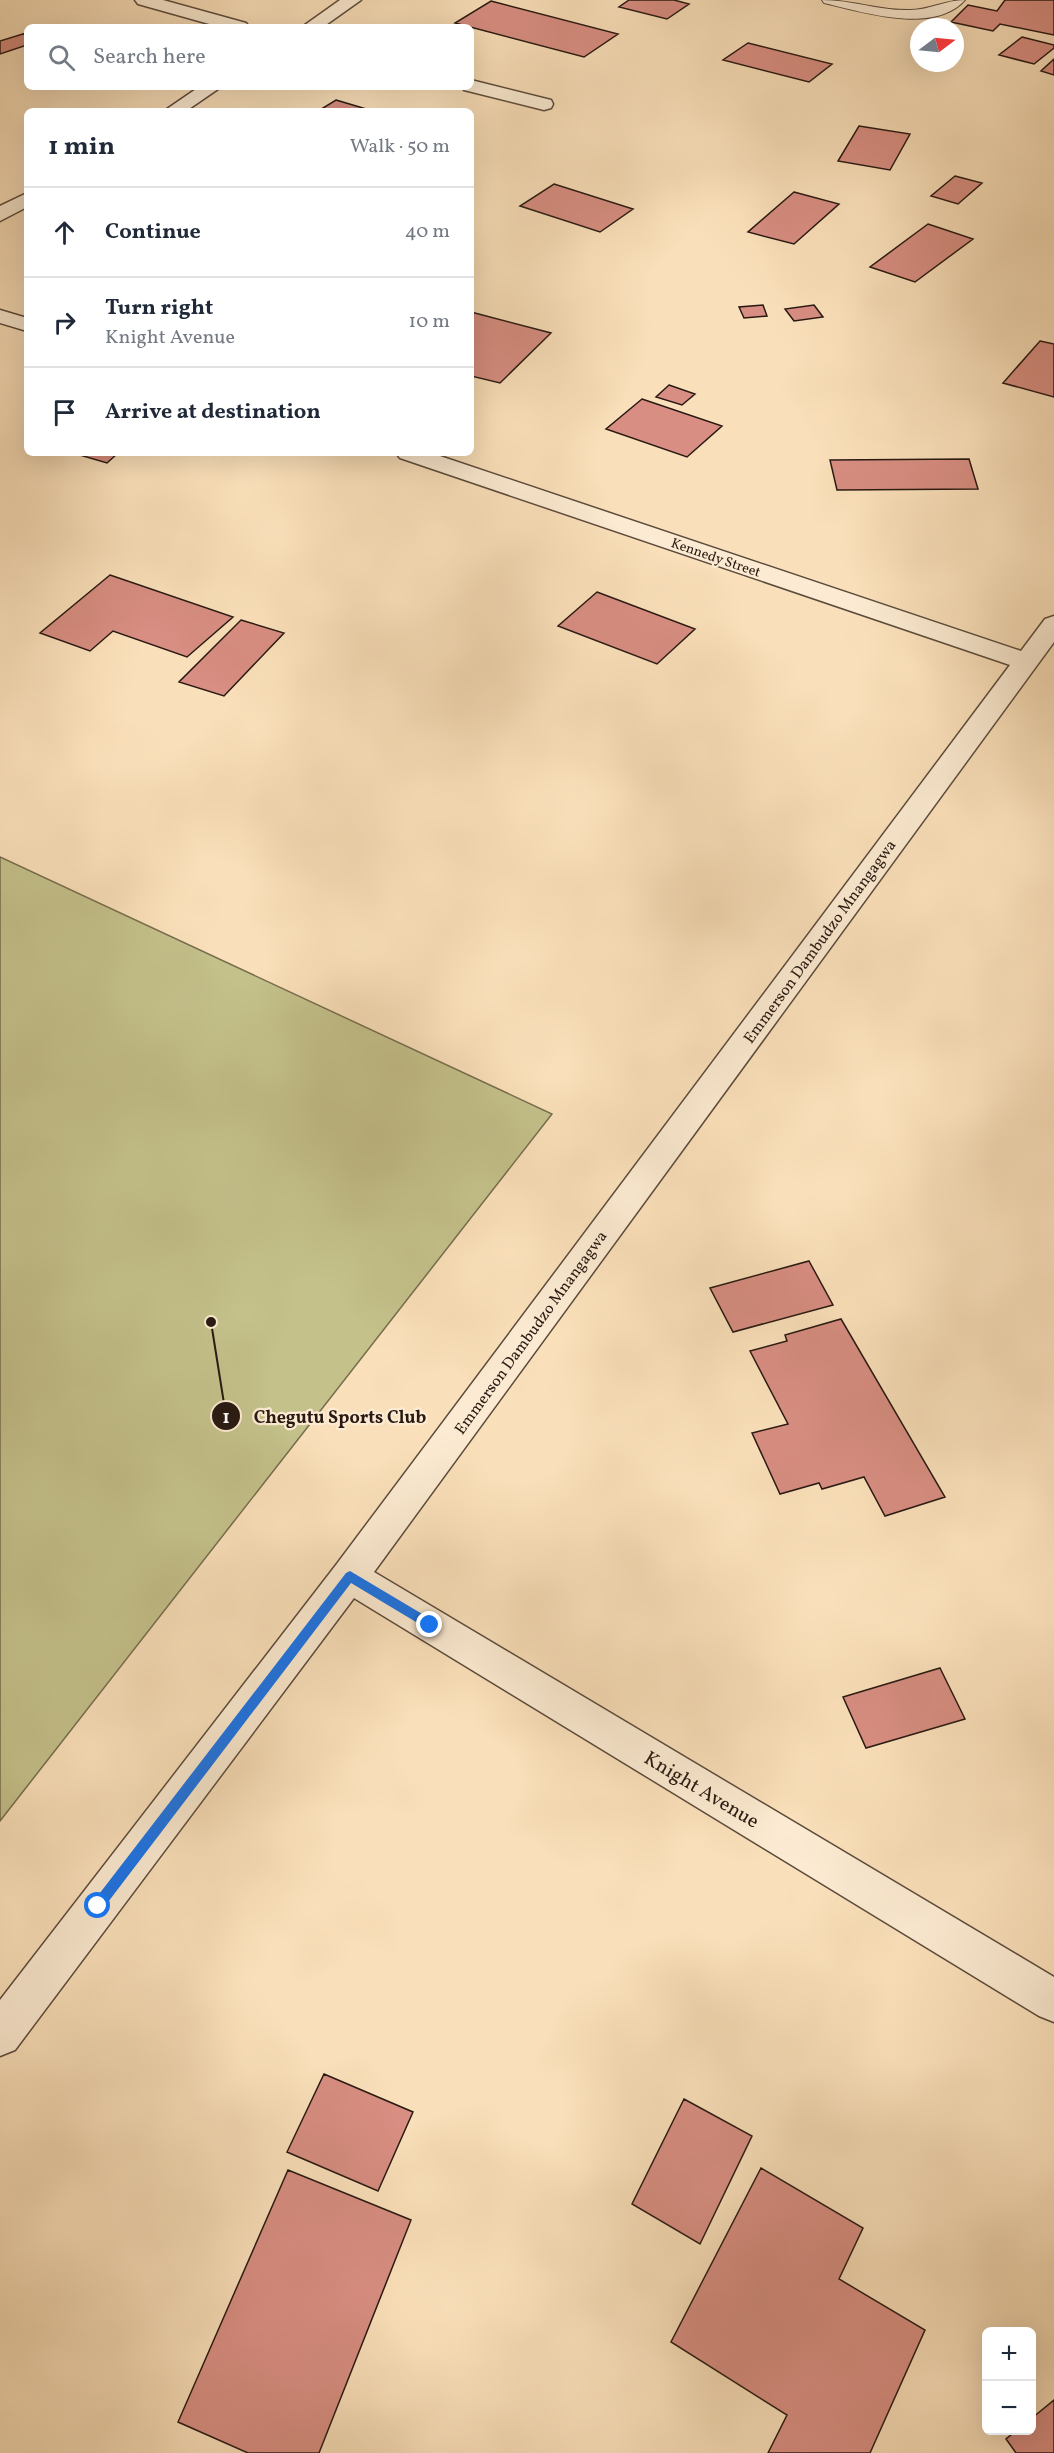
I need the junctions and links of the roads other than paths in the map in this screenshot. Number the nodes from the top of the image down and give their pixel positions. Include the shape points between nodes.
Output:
1 (144, 0) edge
2 (352, 0) edge
3 (829, 0) edge
4 (958, 0) edge
5 (229, 24) edge
6 (315, 24) edge
7 (474, 87) edge
8 (207, 90) edge
9 (544, 104) dead end
10 (177, 108) edge
11 (24, 201) edge
12 (0, 215) edge
13 (0, 316) edge
14 (24, 324) edge
15 (417, 456) edge
16 (1054, 624) edge
17 (1025, 661) junction
18 (350, 1576) junction
19 (1054, 2001) edge
20 (0, 2035) edge

1 - 5 street
2 - 6 street
3 - 4 lane via 897,15 926,13
7 - 9 street
8 - 10 street
11 - 12 street
13 - 14 street
15 - 17 street, Kennedy Street
16 - 17 street, Emmerson Dambudzo Mnangagwa
17 - 18 street, Emmerson Dambudzo Mnangagwa
18 - 19 street, Knight Avenue
18 - 20 street, Emmerson Dambudzo Mnangagwa

